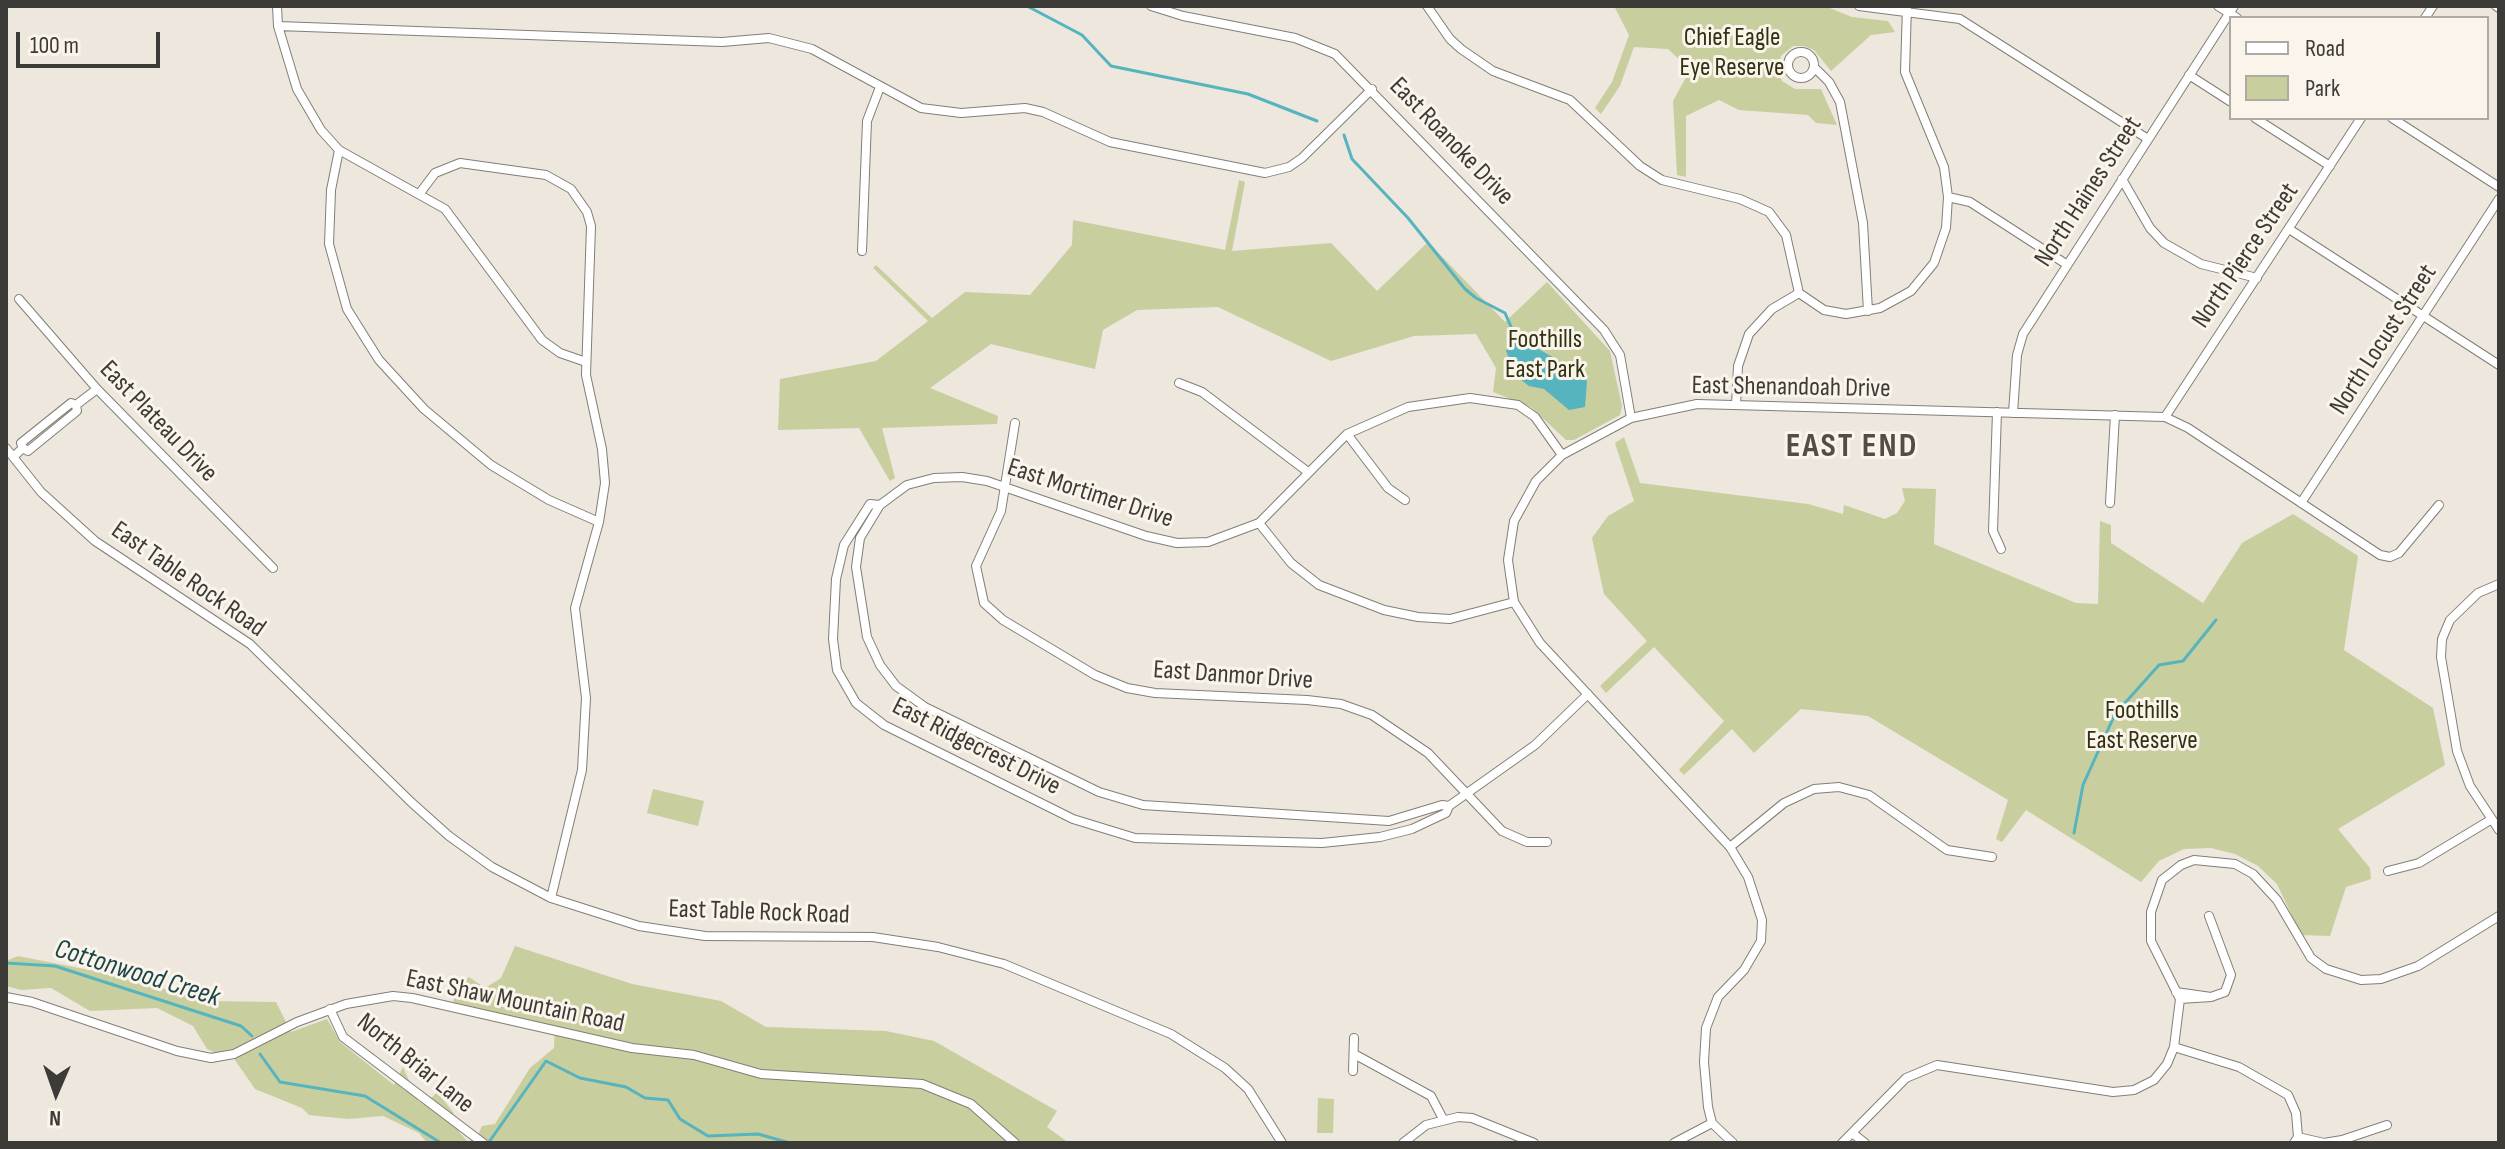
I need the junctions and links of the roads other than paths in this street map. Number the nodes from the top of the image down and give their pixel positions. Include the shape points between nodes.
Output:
1 (277, 6) edge
2 (1151, 6) edge
3 (1427, 6) edge
4 (1859, 6) edge
5 (2218, 6) edge
6 (1907, 9) edge
7 (2233, 12) edge
8 (2229, 18) edge
9 (278, 26) junction
10 (1814, 67) dead end
11 (2189, 75) junction
12 (880, 87) junction
13 (1372, 89) junction
14 (2229, 101) edge
15 (2258, 120) edge
16 (2360, 120) edge
17 (2395, 120) edge
18 (2148, 139) junction
19 (339, 150) junction
20 (2330, 166) junction
21 (2122, 179) junction
22 (2499, 187) edge
23 (420, 193) junction
24 (1948, 197) junction
25 (2499, 199) edge
26 (2289, 229) junction
27 (862, 251) dead end
28 (2066, 264) junction
29 (2257, 278) junction
30 (1799, 293) junction
31 (19, 299) dead end
32 (1868, 311) junction
33 (2423, 316) junction
34 (586, 362) junction
35 (2499, 365) edge
36 (1179, 383) dead end
37 (97, 389) junction
38 (1736, 405) junction
39 (1997, 412) junction
40 (2013, 413) junction
41 (2115, 415) junction
42 (2165, 417) junction
43 (1631, 418) junction
44 (1015, 423) dead end
45 (1347, 434) junction
46 (6, 448) edge
47 (1562, 455) junction
48 (13, 457) junction
49 (1308, 472) junction
50 (1004, 487) junction
51 (1405, 500) dead end
52 (2110, 503) dead end
53 (2301, 503) junction
54 (880, 505) junction
55 (2439, 505) dead end
56 (599, 522) junction
57 (1259, 523) junction
58 (2001, 549) dead end
59 (273, 568) dead end
60 (2499, 584) edge
61 (1514, 602) junction
62 (1588, 694) junction
63 (1466, 794) junction
64 (1449, 806) junction
65 (2492, 819) junction
66 (2499, 830) edge
67 (1547, 842) dead end
68 (1730, 847) junction
69 (1992, 857) dead end
70 (2388, 871) dead end
71 (551, 898) junction
72 (2209, 916) dead end
73 (2499, 916) edge
74 (2178, 995) junction
75 (6, 997) edge
76 (330, 1009) junction
77 (1354, 1038) dead end
78 (2174, 1047) junction
79 (1354, 1054) junction
80 (1353, 1071) dead end
81 (1443, 1119) junction
82 (1712, 1123) junction
83 (2387, 1125) dead end
84 (1852, 1133) junction
85 (2296, 1140) edge
86 (483, 1143) edge
87 (1015, 1143) edge
88 (1282, 1143) edge
89 (1403, 1143) edge
90 (1534, 1143) edge
91 (1674, 1143) edge
92 (1733, 1143) edge
93 (1842, 1143) edge
94 (1865, 1143) edge

1 - 9 street
2 - 13 street, East Roanoke Drive via 1317,45 1335,54
3 - 30 street via 1461,49 1493,71 1570,100 1662,180 1740,199 1769,212 1786,235
4 - 6 street
5 - 7 street
6 - 18 street via 1972,25
6 - 24 street via 1905,72 1941,156
8 - 11 street, North Haines Street
9 - 12 street via 722,42 769,38 812,49
9 - 19 street via 297,89
10 - 32 street via 1840,102 1863,223
11 - 14 street
11 - 18 street, North Haines Street
12 - 13 street via 939,113 1025,108 1110,142 1265,173 1302,158
12 - 27 street via 867,121
13 - 43 street, East Roanoke Drive via 1604,330 1620,355
15 - 20 street
16 - 20 street, North Pierce Street
17 - 22 street
18 - 21 street, North Haines Street
19 - 23 street
19 - 56 street via 332,177 329,244 347,309 379,360 424,409 491,465
20 - 26 street, North Pierce Street
21 - 28 street, North Haines Street
21 - 29 street via 2164,243 2201,264
23 - 34 street via 452,218 542,340
23 - 34 street via 435,173 460,163 546,175 571,189 587,212 592,238
24 - 28 street via 1970,202
24 - 32 street via 1943,240 1928,273 1901,298
25 - 33 street, North Locust Street
26 - 29 street, North Pierce Street
26 - 33 street
28 - 40 street, North Haines Street via 2019,344
29 - 42 street, North Pierce Street
30 - 32 street via 1824,310
30 - 38 street via 1772,309 1749,334 1738,366
31 - 37 street, East Plateau Drive
33 - 35 street
33 - 53 street, North Locust Street
34 - 56 street via 587,390 605,466
36 - 49 street via 1202,392
37 - 48 street via 28,451 23,448
37 - 59 street, East Plateau Drive
38 - 39 street, East Shenandoah Drive
38 - 43 street, East Shenandoah Drive via 1685,405
39 - 40 street, East Shenandoah Drive
39 - 58 street via 1993,531
40 - 41 street, East Shenandoah Drive
41 - 42 street, East Shenandoah Drive
41 - 52 street
42 - 53 street, East Shenandoah Drive
43 - 47 street, East Shenandoah Drive
44 - 50 street, East Danmor Drive
45 - 47 street, East Mortimer Drive via 1408,407 1495,399 1535,417
45 - 49 street, East Mortimer Drive
45 - 51 street via 1388,488
46 - 48 street, East Table Rock Road
47 - 61 street, East Shenandoah Drive via 1536,481 1514,521 1508,560
48 - 71 street, East Table Rock Road via 41,492 95,541 250,644 449,836 492,867
49 - 57 street, East Mortimer Drive
50 - 54 street, East Mortimer Drive via 962,477 934,478 907,485
50 - 57 street, East Mortimer Drive via 1177,543 1208,542
50 - 63 street, East Danmor Drive via 1001,511 976,566 984,603 1003,620 1127,688 1307,700 1372,715 1428,753
53 - 55 street, East Shenandoah Drive via 2390,557
54 - 64 street, East Ridgecrest Drive via 856,553 867,637 896,686 925,707 1099,792 1143,805 1389,821
54 - 64 street, East Ridgecrest Drive via 870,504 839,560 833,639 837,670 856,703 884,725 1073,819 1135,838 1355,840 1412,829 1446,813
56 - 71 street via 575,608 586,698 585,747
57 - 61 street via 1291,563 1319,585 1384,610 1450,619
60 - 65 street via 2478,593 2450,620 2441,657 2457,751 2470,786
61 - 62 street, East Shenandoah Drive via 1540,643
62 - 63 street, East Ridgecrest Drive via 1535,745
62 - 68 street, East Shenandoah Drive
63 - 64 street, East Ridgecrest Drive
63 - 67 street, East Danmor Drive via 1502,831 1527,842
65 - 66 street
65 - 70 street via 2419,863
68 - 69 street via 1784,803 1814,789 1839,787 1869,795 1947,850
68 - 82 street, East Shenandoah Drive via 1758,905 1761,941 1744,970 1718,997 1706,1028 1704,1062
71 - 88 street, East Table Rock Road via 639,926 705,936 873,937 1004,964 1171,1034 1225,1068 1248,1089
72 - 74 street via 2231,975 2225,992 2211,997
73 - 74 street via 2418,966 2361,980 2326,969 2311,958 2277,900 2253,874 2235,864 2194,860 2162,880 2151,912 2151,941
74 - 78 street
75 - 76 street, East Shaw Mountain Road via 211,1058 234,1054
76 - 86 street, North Briar Lane via 343,1037
76 - 87 street, East Shaw Mountain Road via 393,996 632,1048 694,1055 761,1074 922,1084 971,1104
77 - 79 street
78 - 84 street via 2154,1080 2113,1092 1937,1065 1906,1078
78 - 85 street via 2239,1067 2288,1095 2296,1113
79 - 80 street
79 - 81 street via 1431,1096
81 - 89 street
81 - 90 street via 1472,1118
82 - 91 street
82 - 92 street
83 - 85 street via 2324,1143
84 - 93 street
84 - 94 street

